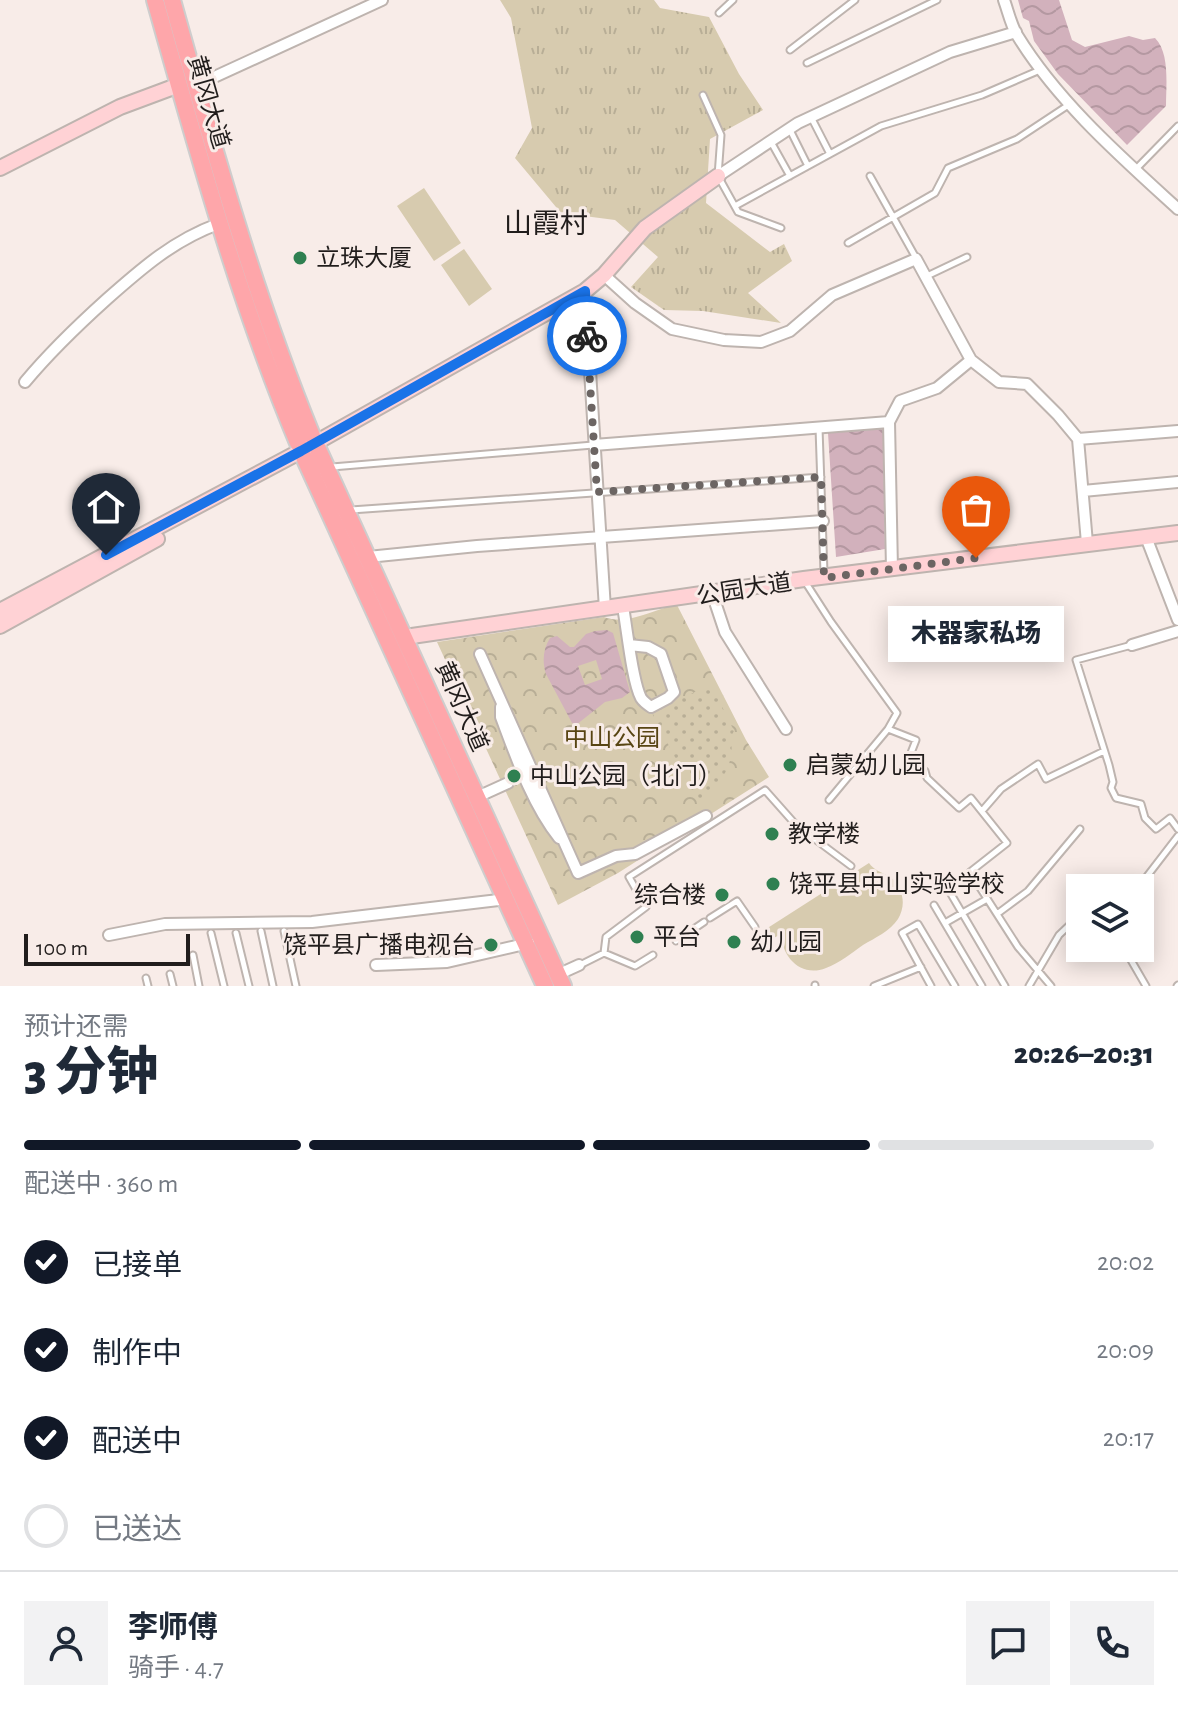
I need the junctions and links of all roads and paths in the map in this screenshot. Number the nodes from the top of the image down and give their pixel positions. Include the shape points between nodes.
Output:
1 (155, 0) edge
2 (172, 0) edge
3 (382, 0) edge
4 (733, 0) edge
5 (855, 0) edge
6 (937, 0) edge
7 (1004, 0) edge
8 (719, 13) dead end
9 (1016, 32) junction
10 (790, 50) dead end
11 (807, 63) dead end
12 (1041, 69) junction
13 (199, 84) dead end
14 (179, 85) dead end
15 (703, 95) dead end
16 (1070, 104) junction
17 (811, 117) junction
18 (1178, 126) edge
19 (789, 128) junction
20 (771, 141) junction
21 (830, 154) junction
22 (808, 166) junction
23 (0, 168) edge
24 (1135, 170) junction
25 (718, 176) junction
26 (790, 176) junction
27 (870, 176) dead end
28 (735, 206) junction
29 (1178, 209) edge
30 (892, 218) junction
31 (218, 224) dead end
32 (781, 228) dead end
33 (848, 243) dead end
34 (967, 257) dead end
35 (916, 259) junction
36 (604, 275) junction
37 (926, 276) junction
38 (585, 291) junction
39 (971, 360) junction
40 (25, 382) dead end
41 (889, 422) junction
42 (819, 428) junction
43 (1178, 431) edge
44 (1078, 439) junction
45 (594, 445) junction
46 (311, 446) junction
47 (327, 467) dead end
48 (821, 477) junction
49 (1178, 482) edge
50 (1083, 491) junction
51 (597, 492) junction
52 (346, 510) dead end
53 (823, 521) junction
54 (1178, 533) edge
55 (1146, 537) junction
56 (600, 538) junction
57 (1087, 543) junction
58 (368, 557) dead end
59 (892, 569) junction
60 (824, 578) junction
61 (804, 579) junction
62 (712, 593) junction
63 (623, 607) junction
64 (605, 609) junction
65 (0, 611) edge
66 (1178, 620) edge
67 (0, 626) edge
68 (1178, 631) edge
69 (405, 637) dead end
70 (629, 645) junction
71 (1132, 645) joint
72 (480, 654) dead end
73 (786, 729) dead end
74 (888, 729) junction
75 (1104, 751) junction
76 (508, 783) dead end
77 (475, 798) dead end
78 (829, 800) dead end
79 (982, 811) junction
80 (706, 816) dead end
81 (1080, 829) dead end
82 (1178, 829) edge
83 (1178, 836) edge
84 (851, 866) dead end
85 (1149, 874) edge
86 (948, 889) dead end
87 (507, 899) dead end
88 (987, 899) junction
89 (934, 905) dead end
90 (963, 914) junction
91 (997, 914) junction
92 (710, 918) dead end
93 (704, 922) dead end
94 (945, 923) junction
95 (755, 927) dead end
96 (1066, 928) edge
97 (261, 931) dead end
98 (284, 931) dead end
99 (211, 933) dead end
100 (236, 933) dead end
101 (109, 935) dead end
102 (676, 941) dead end
103 (529, 943) dead end
104 (604, 953) junction
105 (193, 955) dead end
106 (653, 955) dead end
107 (1132, 962) edge
108 (376, 965) dead end
109 (579, 965) joint
110 (921, 967) junction
111 (1038, 972) junction
112 (170, 974) dead end
113 (146, 978) dead end
114 (555, 982) edge
115 (148, 986) edge
116 (173, 986) edge
117 (199, 986) edge
118 (224, 986) edge
119 (249, 986) edge
120 (273, 986) edge
121 (296, 986) edge
122 (874, 986) edge
123 (931, 986) edge
124 (955, 986) edge
125 (982, 986) edge
126 (1005, 986) edge
127 (1029, 986) edge
128 (1051, 986) edge
129 (1146, 986) edge

1 - 46 main road, 黄冈大道 via 263,360
2 - 46 main road, 黄冈大道 via 224,187
3 - 13 street
4 - 8 lane
5 - 10 lane
6 - 11 lane
7 - 9 street
9 - 12 street
9 - 17 street via 950,52
12 - 16 street
12 - 21 lane via 982,95 881,126
14 - 23 main road via 120,107
15 - 25 lane via 721,135
16 - 24 street
16 - 30 lane via 1017,139 948,168 935,193
17 - 19 street
17 - 21 lane
18 - 24 lane
19 - 20 street
19 - 22 lane
20 - 25 street
20 - 26 lane
21 - 22 lane
22 - 26 lane
24 - 29 street
25 - 28 lane
25 - 36 main road via 645,228
26 - 28 lane
27 - 30 lane
28 - 32 lane via 738,212
30 - 33 lane
30 - 35 lane
31 - 40 street via 156,255 55,346
34 - 37 lane
35 - 36 street via 832,295 790,331 761,342 672,329
35 - 37 street
36 - 38 main road
37 - 39 street
38 - 45 street
38 - 46 main road
39 - 41 street via 937,388 900,401
39 - 44 street via 999,382 1027,384
41 - 42 street
41 - 59 street
42 - 45 street
42 - 48 lane
43 - 44 street
44 - 50 street
45 - 47 lane
45 - 51 street
46 - 65 main road
46 - 67 main road
46 - 114 main road, 黄冈大道
48 - 51 lane
48 - 53 lane
49 - 50 street
50 - 57 street
51 - 52 lane
51 - 56 street
53 - 56 street
53 - 60 lane
54 - 55 main road, 公园大道
55 - 57 main road, 公园大道
55 - 66 street
56 - 58 street
56 - 64 street
57 - 59 main road, 公园大道
59 - 60 main road, 公园大道
60 - 61 main road, 公园大道
61 - 62 main road, 公园大道
61 - 74 lane via 897,713
62 - 63 main road, 公园大道
62 - 73 street via 725,632
63 - 64 main road, 公园大道
63 - 70 street
64 - 69 main road, 公园大道
68 - 71 street
70 - 70 street via 661,654 674,692 668,698 651,707 641,698
71 - 75 lane via 1076,660
72 - 80 street via 501,700 501,717 524,775 578,873 616,856 635,854
74 - 78 lane
74 - 79 lane via 916,740 909,758 959,808 971,798
75 - 79 lane via 1046,779 1038,764 1001,789
75 - 82 lane via 1116,798 1141,804 1156,829 1170,818
76 - 77 street
79 - 88 lane via 1007,843 970,872
81 - 91 lane via 1028,891
83 - 85 lane
84 - 104 lane via 796,825 765,790 629,877 646,907 606,937
86 - 90 lane
87 - 101 street via 312,922 165,924
88 - 90 lane
88 - 91 lane
89 - 94 lane
90 - 94 lane
90 - 126 lane
91 - 111 lane
92 - 95 lane via 737,901
93 - 102 lane
94 - 125 lane
96 - 111 lane
97 - 120 lane
98 - 121 lane
99 - 118 lane
100 - 119 lane
103 - 108 street via 447,962
104 - 106 lane via 635,966
104 - 109 lane
105 - 117 lane
107 - 129 lane
109 - 114 street
110 - 122 lane
110 - 123 lane
110 - 124 lane via 902,933 918,924
111 - 127 lane
111 - 128 lane
112 - 116 lane
113 - 115 lane

